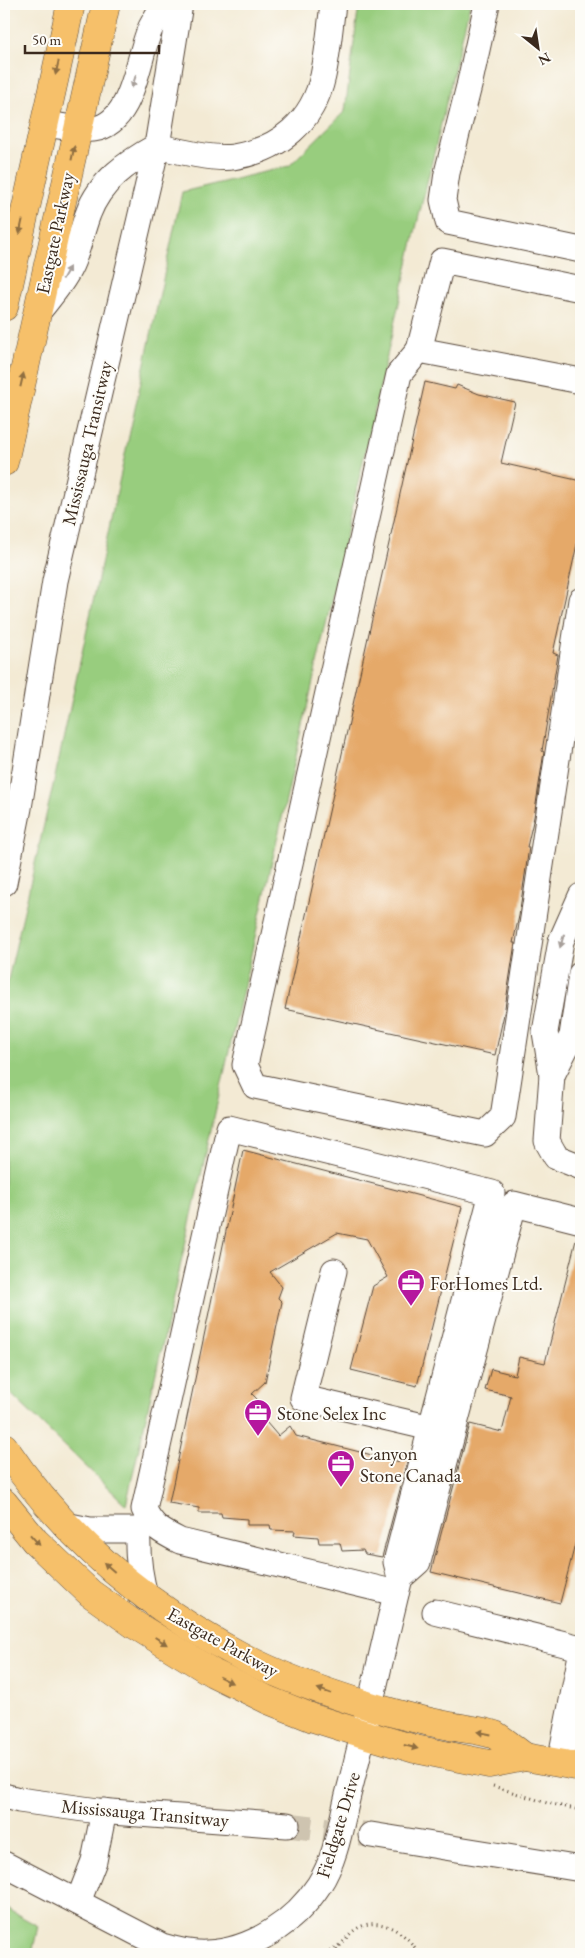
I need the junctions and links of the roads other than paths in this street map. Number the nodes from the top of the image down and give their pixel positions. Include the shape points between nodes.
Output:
1 (71, 4) edge
2 (106, 4) edge
3 (166, 4) edge
4 (180, 4) edge
5 (333, 4) edge
6 (487, 4) edge
7 (44, 124) junction
8 (78, 128) junction
9 (157, 146) junction
10 (581, 250) edge
11 (581, 289) edge
12 (4, 307) edge
13 (38, 312) junction
14 (419, 350) junction
15 (581, 380) edge
16 (4, 462) edge
17 (581, 600) edge
18 (4, 883) edge
19 (581, 895) edge
20 (581, 901) edge
21 (581, 974) edge
22 (552, 1075) junction
23 (581, 1167) edge
24 (581, 1221) edge
25 (334, 1271) dead end
26 (431, 1428) junction
27 (4, 1447) edge
28 (4, 1502) edge
29 (65, 1525) junction
30 (144, 1526) junction
31 (398, 1586) junction
32 (146, 1598) junction
33 (435, 1612) dead end
34 (581, 1648) edge
35 (581, 1655) edge
36 (370, 1706) junction
37 (364, 1734) junction
38 (525, 1757) junction
39 (570, 1764) edge
40 (4, 1796) edge
41 (104, 1811) junction
42 (287, 1825) tunnel mouth
43 (372, 1835) tunnel mouth
44 (4, 1864) edge
45 (581, 1869) edge
46 (78, 1902) junction

1 -> 7 main road, Eastgate Parkway
2 - 8 main road, Eastgate Parkway
3 -> 8 street via 151,27 124,108 105,125 93,129
4 - 9 street, Mississauga Transitway
5 - 9 street via 322,77 310,110 294,131 268,148 231,158
6 - 10 street via 447,173 443,200 448,222
7 - 8 street
7 -> 12 main road, Eastgate Parkway
13 -> 8 main road, Eastgate Parkway
13 -> 9 street via 70,268 88,212 100,192 128,163
9 - 18 street, Mississauga Transitway via 54,581 19,808
11 - 14 street via 442,261
16 -> 13 main road, Eastgate Parkway
14 - 15 street
14 - 17 street via 399,374 245,1065 255,1086 485,1134 503,1117
19 - 20 street
19 -> 22 street via 560,941 545,1032
21 - 22 street via 572,1036
22 - 23 street via 547,1141 556,1157
24 - 31 street via 514,1204 418,1562
25 - 26 street via 303,1398
26 - 30 street, Fieldgate Drive via 492,1193 229,1128 144,1509
26 - 31 street, Fieldgate Drive via 396,1562
27 - 29 main road, Eastgate Parkway
28 -> 37 main road, Eastgate Parkway via 35,1542 83,1587 135,1625 213,1673 268,1700
29 - 30 street via 90,1530
32 -> 29 main road, Eastgate Parkway
30 - 31 street via 180,1541
30 - 32 street via 138,1562
31 - 36 street, Fieldgate Drive
36 -> 32 main road, Eastgate Parkway via 283,1676 243,1657
33 - 34 street
35 - 39 street
36 - 37 street, Fieldgate Drive
38 -> 36 main road, Eastgate Parkway via 494,1735
37 -> 38 main road, Eastgate Parkway via 415,1749 489,1764
37 - 46 street, Fieldgate Drive via 329,1865 302,1908 274,1931 241,1946 208,1953 189,1952 162,1946
38 - 39 main road, Eastgate Parkway
40 - 41 street, Mississauga Transitway
41 - 42 street, Mississauga Transitway
41 - 46 street via 94,1861
43 - 45 street
44 - 46 street, Fieldgate Drive

